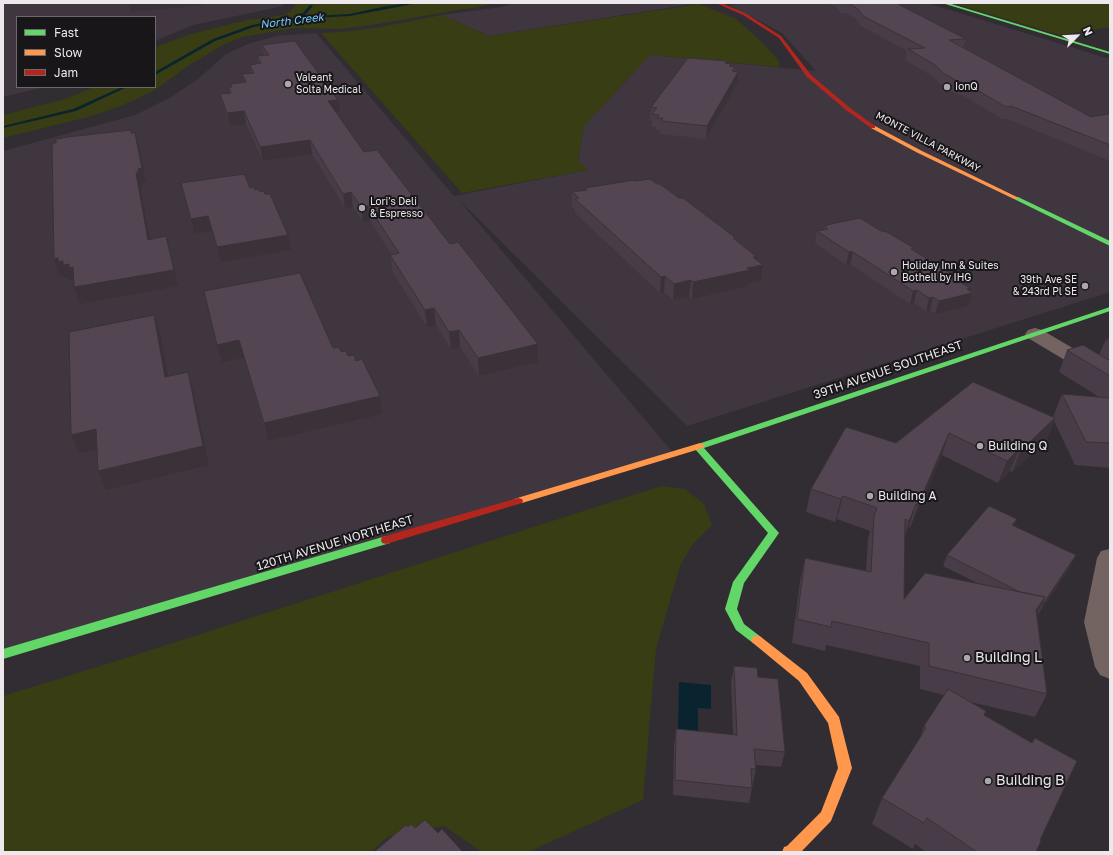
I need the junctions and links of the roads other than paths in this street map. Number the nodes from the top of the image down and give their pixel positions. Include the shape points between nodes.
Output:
1 (731, 3) edge
2 (944, 3) edge
3 (720, 4) edge
4 (1110, 54) edge
5 (1110, 244) edge
6 (1110, 309) edge
7 (1035, 334) junction
8 (1110, 379) edge
9 (698, 447) junction
10 (674, 454) joint
11 (1110, 558) edge
12 (3, 654) edge
13 (1110, 667) edge
14 (789, 852) edge

1 - 3 street
2 - 4 street
3 - 5 street, MONTE VILLA PARKWAY via 761,24 780,37 810,76 865,122 920,152
6 - 7 street, 39TH AVENUE SOUTHEAST
7 - 8 street
7 - 9 street, 39TH AVENUE SOUTHEAST
9 - 10 street, 39TH AVENUE SOUTHEAST
9 - 14 street via 774,533 739,582 731,609 740,626 803,677 834,721 845,768 826,816
10 - 12 street, 120TH AVENUE NORTHEAST
11 - 13 street via 1098,622

